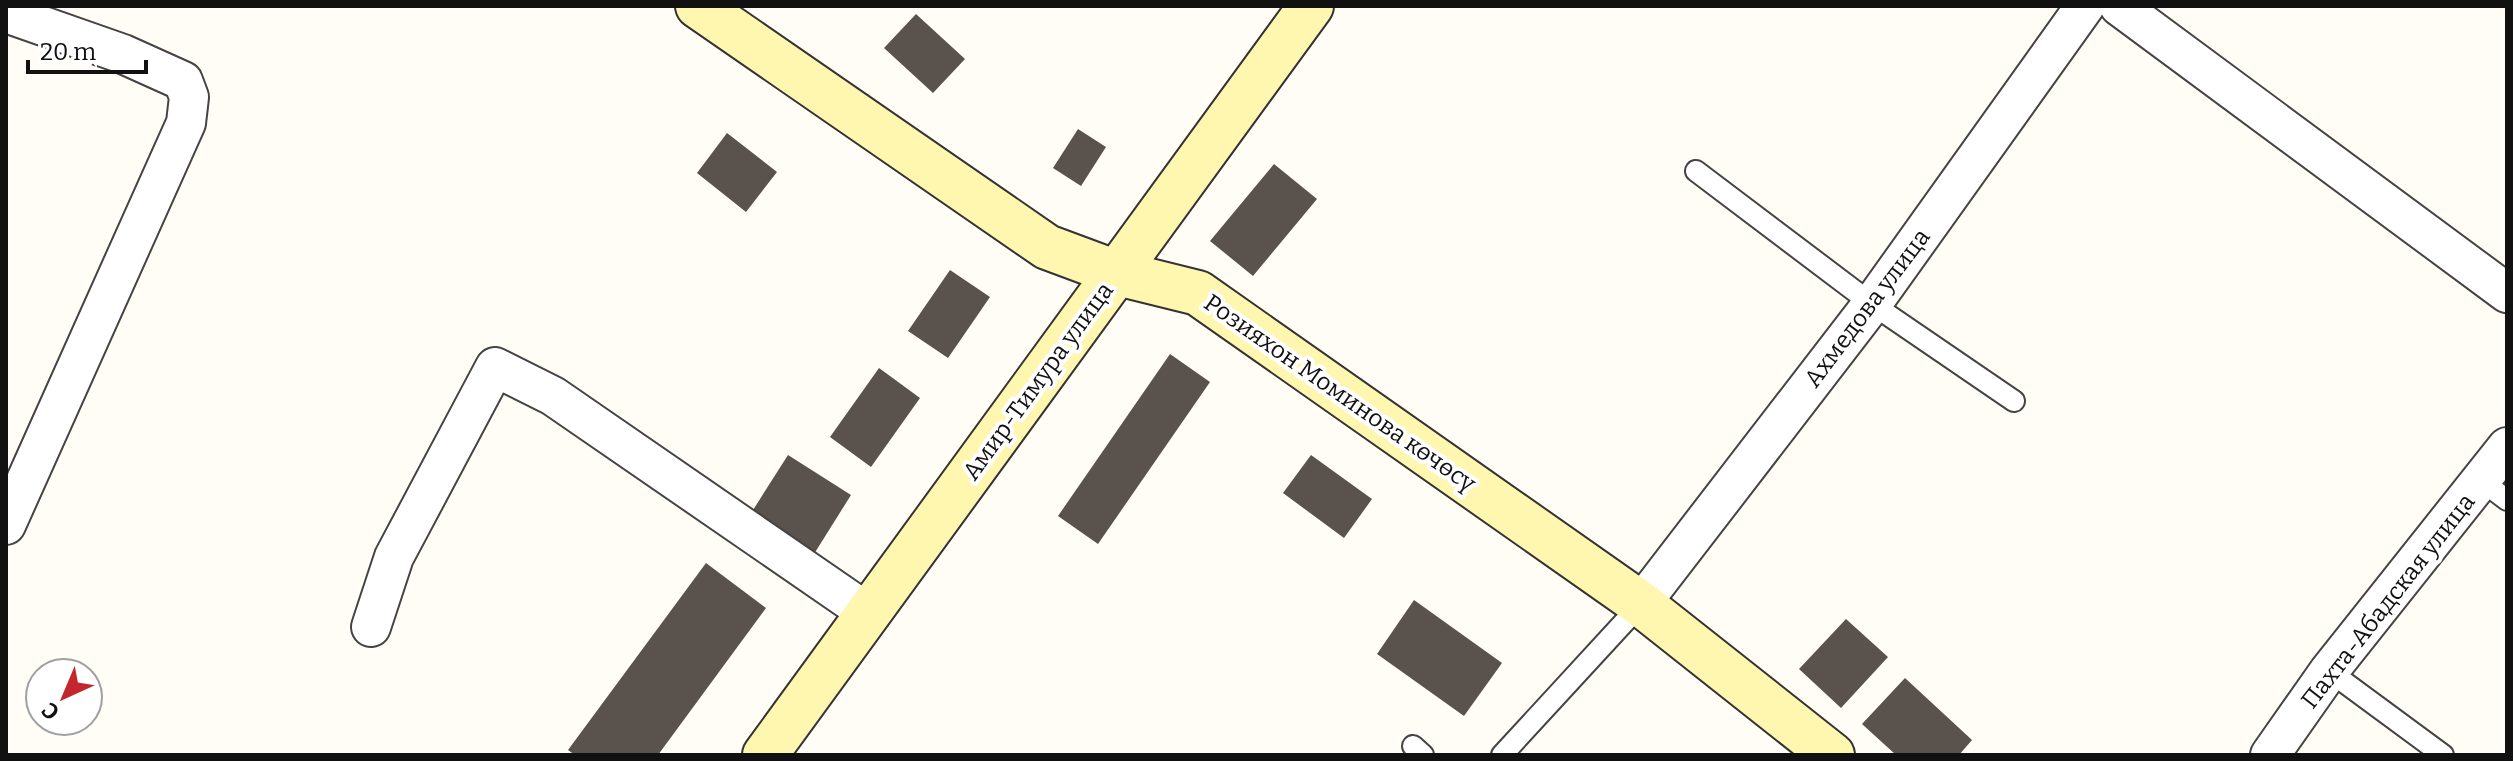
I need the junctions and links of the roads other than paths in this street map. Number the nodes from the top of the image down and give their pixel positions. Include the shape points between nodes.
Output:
1 (698, 6) edge
2 (1311, 6) edge
3 (2085, 6) edge
4 (2119, 6) edge
5 (6, 13) edge
6 (1696, 171) dead end
7 (1117, 273) junction
8 (2507, 293) edge
9 (1872, 304) junction
10 (2014, 401) dead end
11 (2507, 447) edge
12 (2494, 490) edge
13 (6, 525) edge
14 (1641, 604) junction
15 (868, 613) junction
16 (371, 627) dead end
17 (2329, 671) junction
18 (774, 752) edge
19 (1502, 755) edge
20 (1832, 755) edge
21 (2270, 755) edge
22 (2443, 755) edge

1 - 7 street, Розияхон Моминова көчөсү via 1047,247
2 - 7 street, Амир-Тимура улица
3 - 9 street, Ахмедова улица
4 - 8 street
5 - 13 street via 183,81 189,97 186,123
6 - 9 lane
7 - 14 street, Розияхон Моминова көчөсү via 1198,293
7 - 15 street, Амир-Тимура улица
9 - 10 lane
9 - 14 street, Ахмедова улица
11 - 12 street, Пахта-Абадская улица
12 - 17 street, Пахта-Абадская улица
14 - 19 lane
14 - 20 street, Розияхон Моминова көчөсү
15 - 16 street via 553,396 495,367 394,557
15 - 18 street, Амир-Тимура улица
17 - 21 street, Пахта-Абадская улица
17 - 22 lane

